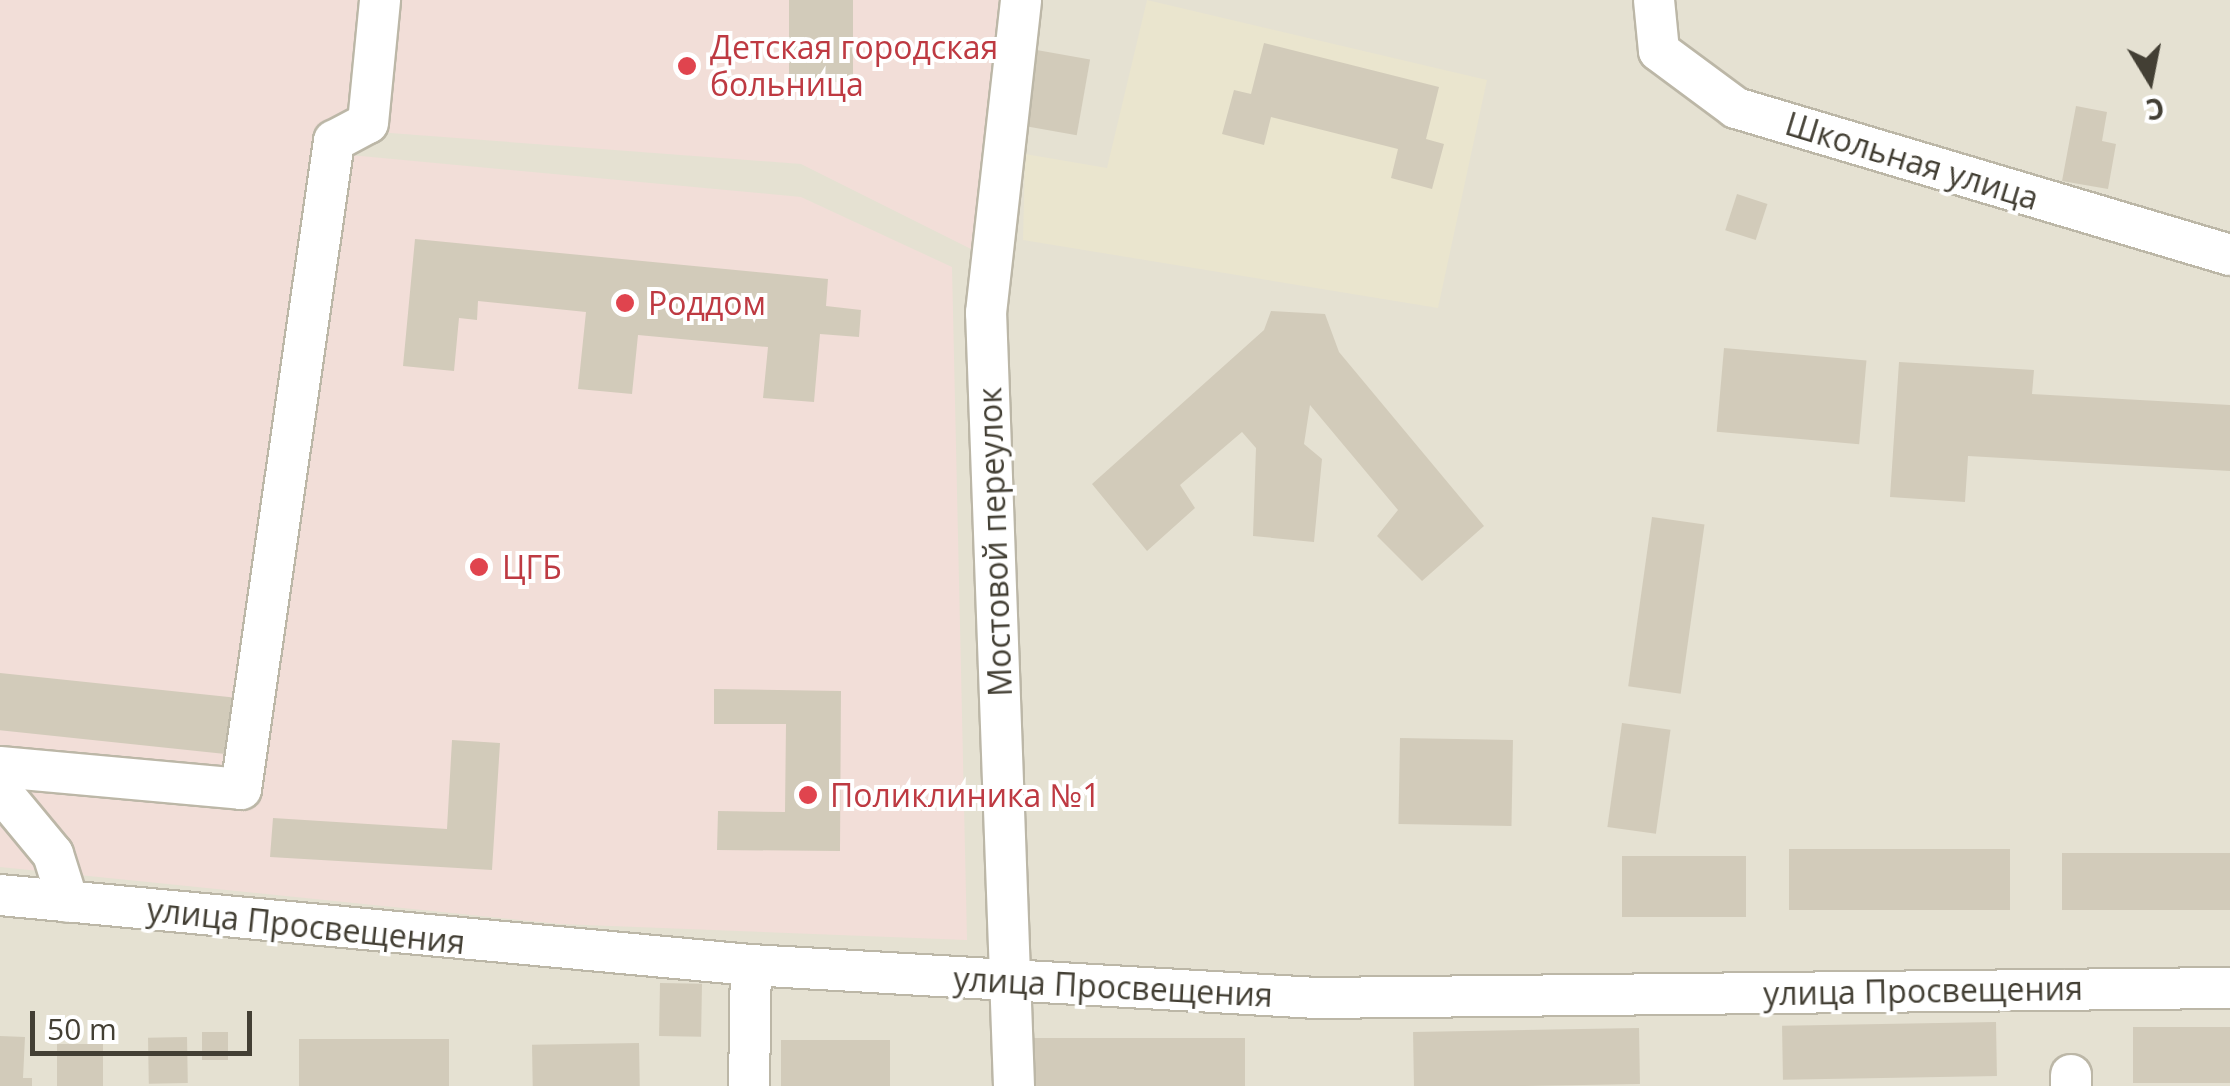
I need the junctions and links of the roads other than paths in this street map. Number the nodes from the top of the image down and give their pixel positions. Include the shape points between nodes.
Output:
1 (380, 0) edge
2 (1021, 0) edge
3 (1654, 0) edge
4 (2230, 255) edge
5 (0, 767) edge
6 (0, 790) edge
7 (0, 894) edge
8 (68, 902) junction
9 (751, 965) junction
10 (1014, 982) junction
11 (2230, 988) edge
12 (749, 1086) edge
13 (1014, 1086) edge

1 - 5 street via 368,123 334,141 242,790
2 - 10 street, Мостовой переулок via 986,313
3 - 4 street, Школьная улица via 1659,51 1736,108
6 - 8 street via 53,854
7 - 8 street, улица Просвещения
8 - 9 street, улица Просвещения
9 - 10 street, улица Просвещения
9 - 12 street
10 - 11 street, улица Просвещения via 1316,998
10 - 13 street, Мостовой переулок

